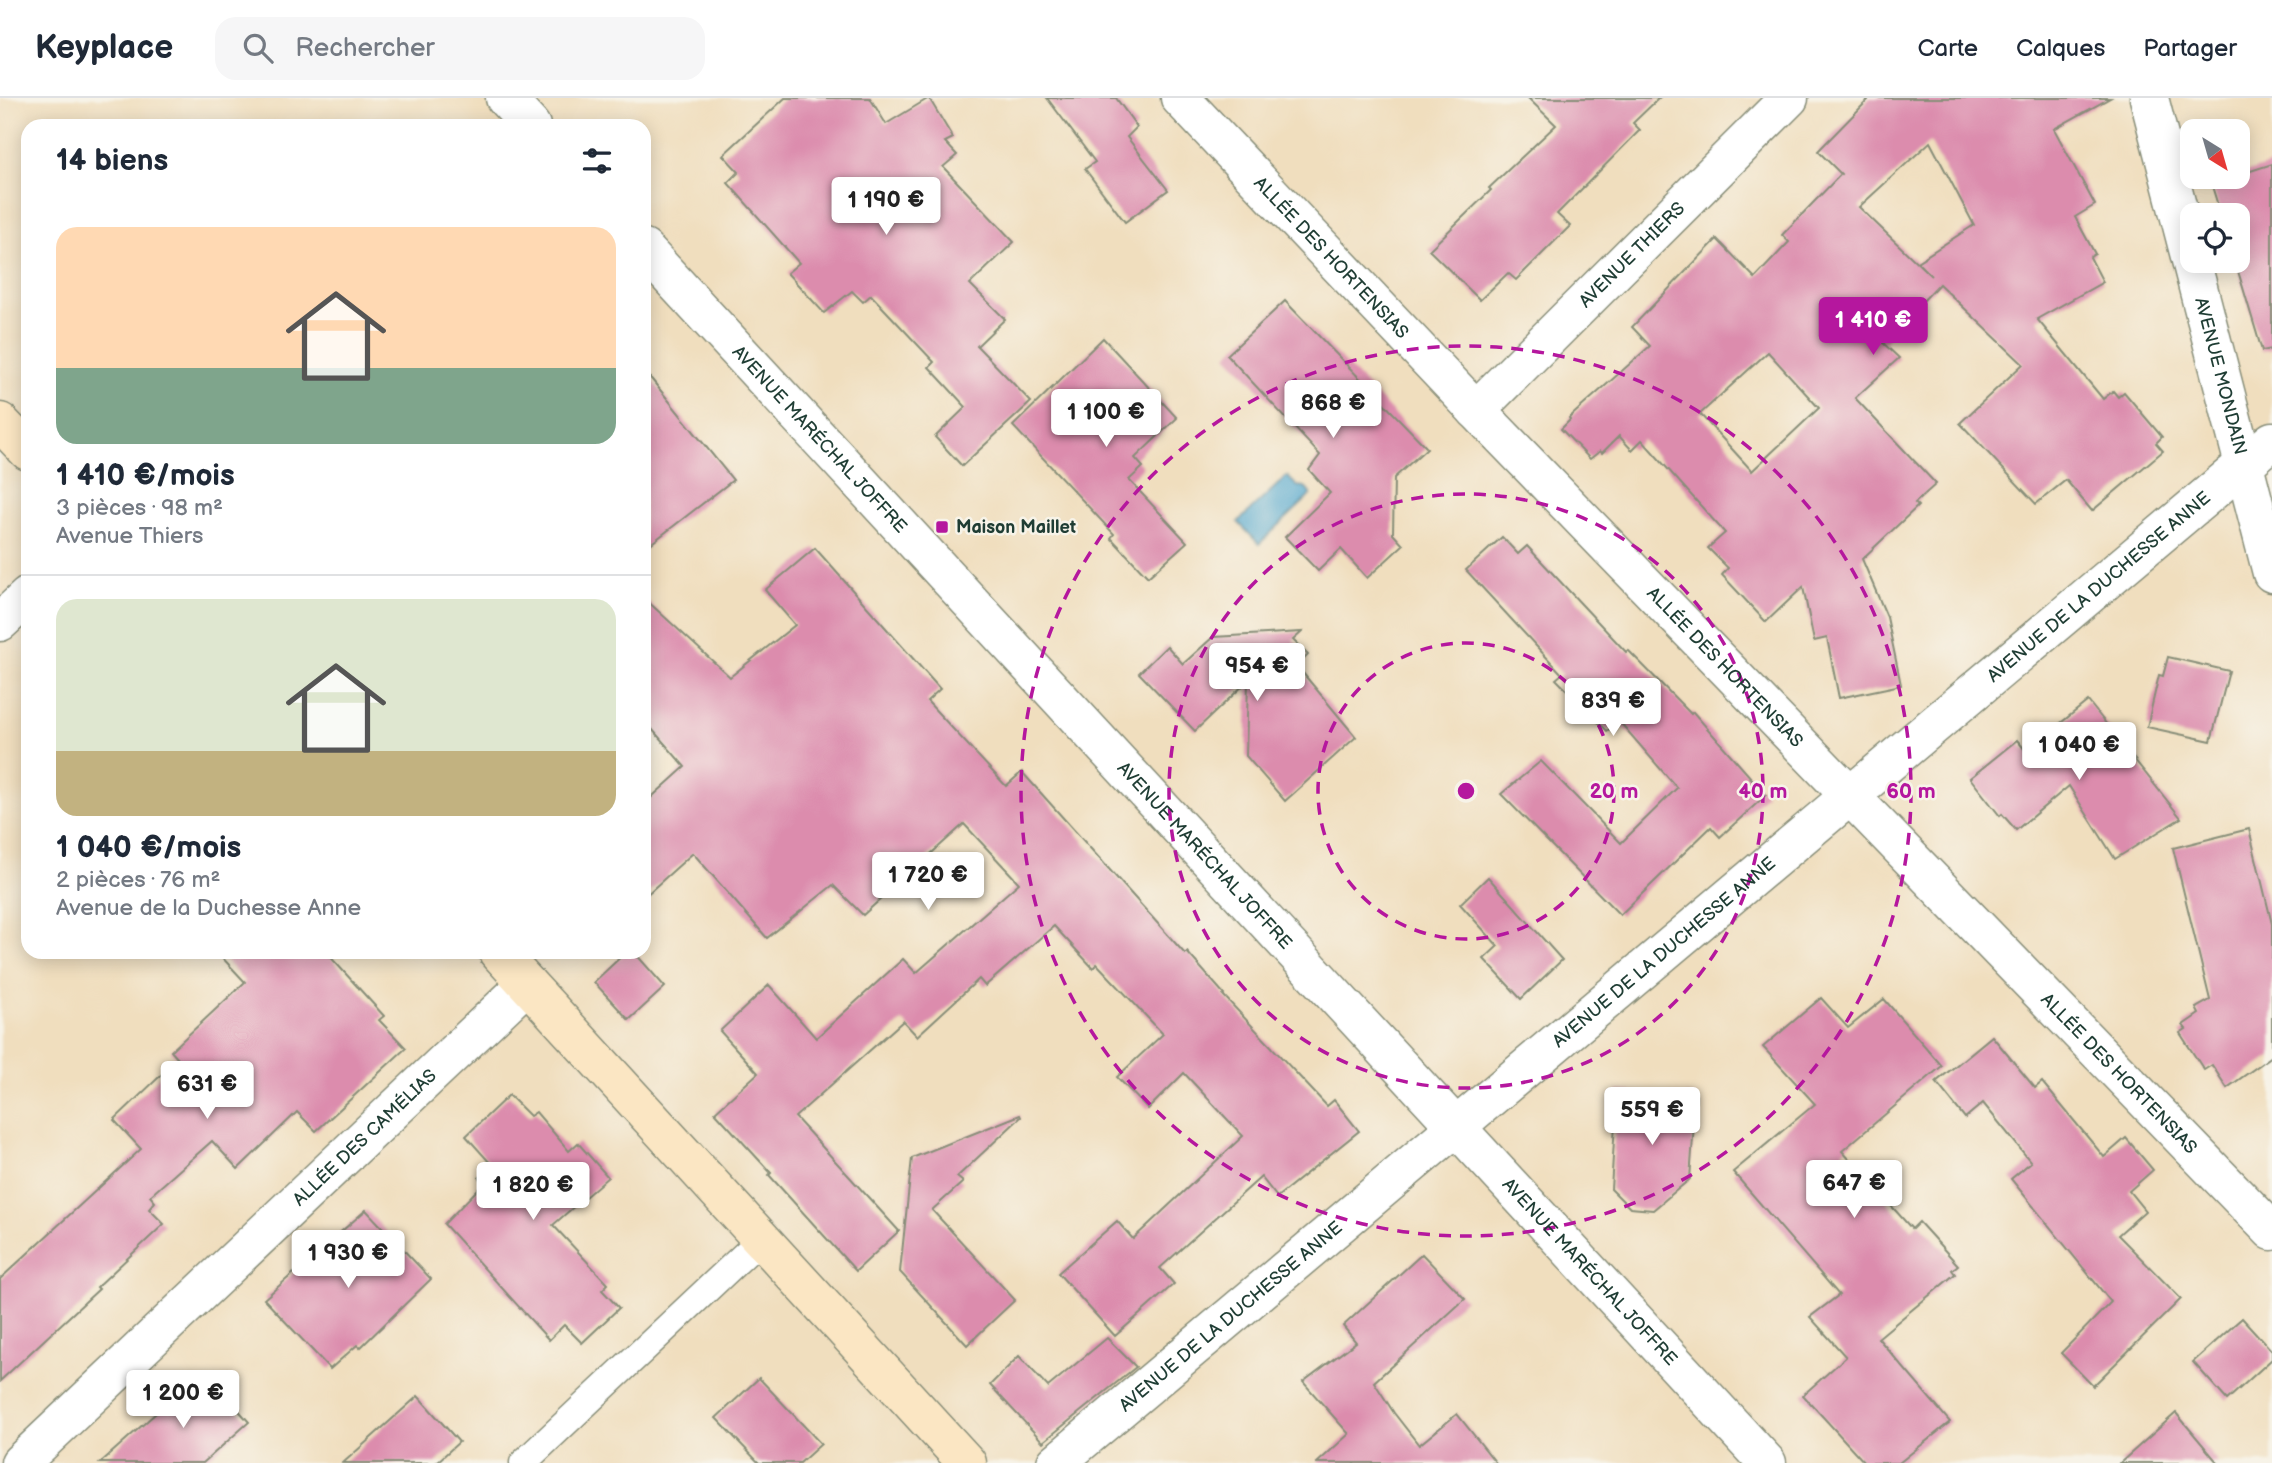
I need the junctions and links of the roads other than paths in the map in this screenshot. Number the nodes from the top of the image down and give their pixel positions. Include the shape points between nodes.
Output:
1 (505, 98) edge
2 (1180, 98) edge
3 (1789, 98) edge
4 (2149, 98) edge
5 (524, 119) edge
6 (651, 257) edge
7 (1476, 410) junction
8 (0, 422) edge
9 (2272, 441) edge
10 (21, 444) edge
11 (2243, 465) junction
12 (2272, 573) edge
13 (21, 602) edge
14 (0, 622) edge
15 (1850, 796) junction
16 (504, 959) edge
17 (527, 984) junction
18 (1456, 1127) junction
19 (2272, 1231) edge
20 (761, 1239) junction
21 (953, 1458) edge
22 (20, 1463) edge
23 (523, 1463) edge
24 (1055, 1463) edge
25 (1767, 1463) edge

1 - 5 street
2 - 7 street, ALLÉE DES HORTENSIAS
3 - 7 street, AVENUE THIERS
4 - 11 street, AVENUE MONDAIN
6 - 18 street, AVENUE MARÉCHAL JOFFRE
7 - 15 street, ALLÉE DES HORTENSIAS
8 - 10 street
9 - 11 street, AVENUE DE LA DUCHESSE ANNE
11 - 12 street, AVENUE MONDAIN
11 - 15 street, AVENUE DE LA DUCHESSE ANNE
13 - 14 street
15 - 18 street, AVENUE DE LA DUCHESSE ANNE
15 - 19 street, ALLÉE DES HORTENSIAS
16 - 17 street
17 - 20 street
17 - 22 street, ALLÉE DES CAMÉLIAS
18 - 24 street, AVENUE DE LA DUCHESSE ANNE
18 - 25 street, AVENUE MARÉCHAL JOFFRE
20 - 21 street
20 - 23 lane

